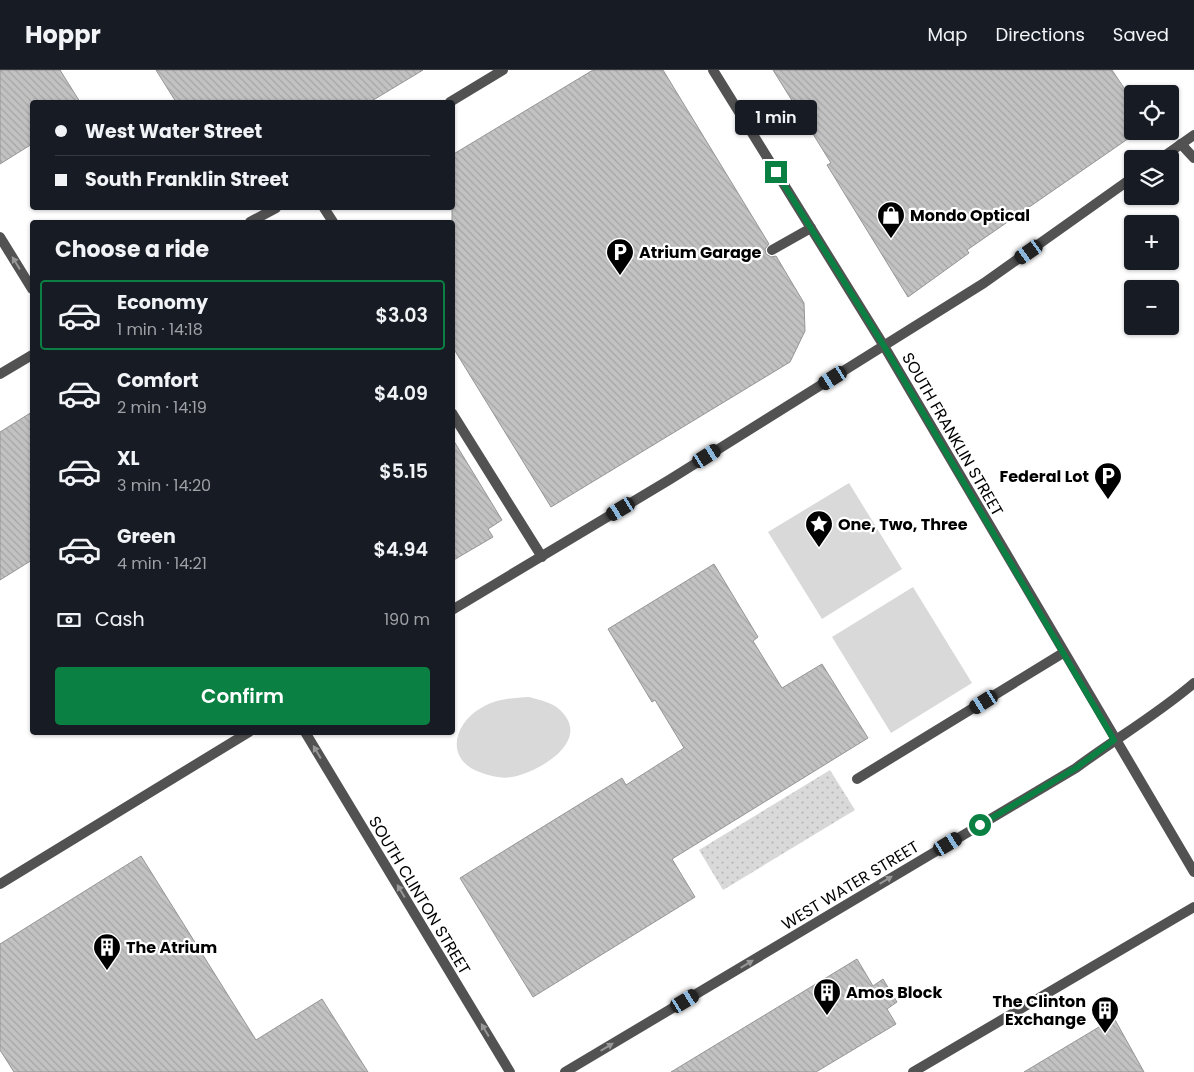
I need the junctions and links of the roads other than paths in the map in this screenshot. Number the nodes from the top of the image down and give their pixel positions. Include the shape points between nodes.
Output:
1 (503, 70) edge
2 (713, 70) edge
3 (453, 100) edge
4 (1194, 135) edge
5 (1181, 144) junction
6 (1173, 150) edge
7 (1194, 158) edge
8 (1124, 184) edge
9 (272, 210) edge
10 (254, 220) edge
11 (810, 228) junction
12 (0, 237) edge
13 (772, 250) dead end
14 (30, 286) edge
15 (884, 346) junction
16 (30, 356) edge
17 (0, 374) edge
18 (455, 418) edge
19 (542, 557) junction
20 (455, 608) edge
21 (1063, 653) junction
22 (1194, 683) edge
23 (244, 735) edge
24 (307, 735) edge
25 (1114, 740) junction
26 (857, 779) dead end
27 (1194, 872) edge
28 (0, 884) edge
29 (1194, 907) edge
30 (510, 1072) edge
31 (565, 1072) edge
32 (914, 1072) edge

1 - 3 street
2 - 11 street, SOUTH FRANKLIN STREET
4 - 5 street
5 - 6 street
5 - 7 street
8 - 15 street via 984,283
9 - 10 street
11 - 13 street
11 - 15 street, SOUTH FRANKLIN STREET
14 -> 12 street
15 - 19 street
15 - 21 street, SOUTH FRANKLIN STREET
16 - 17 street
18 - 19 street
19 - 20 street
21 - 25 street, SOUTH FRANKLIN STREET
21 - 26 street
22 - 25 street, WEST WATER STREET
23 - 28 street
30 -> 24 street, SOUTH CLINTON STREET
25 - 27 street, SOUTH FRANKLIN STREET
31 -> 25 street, WEST WATER STREET via 1076,768
29 - 32 street

